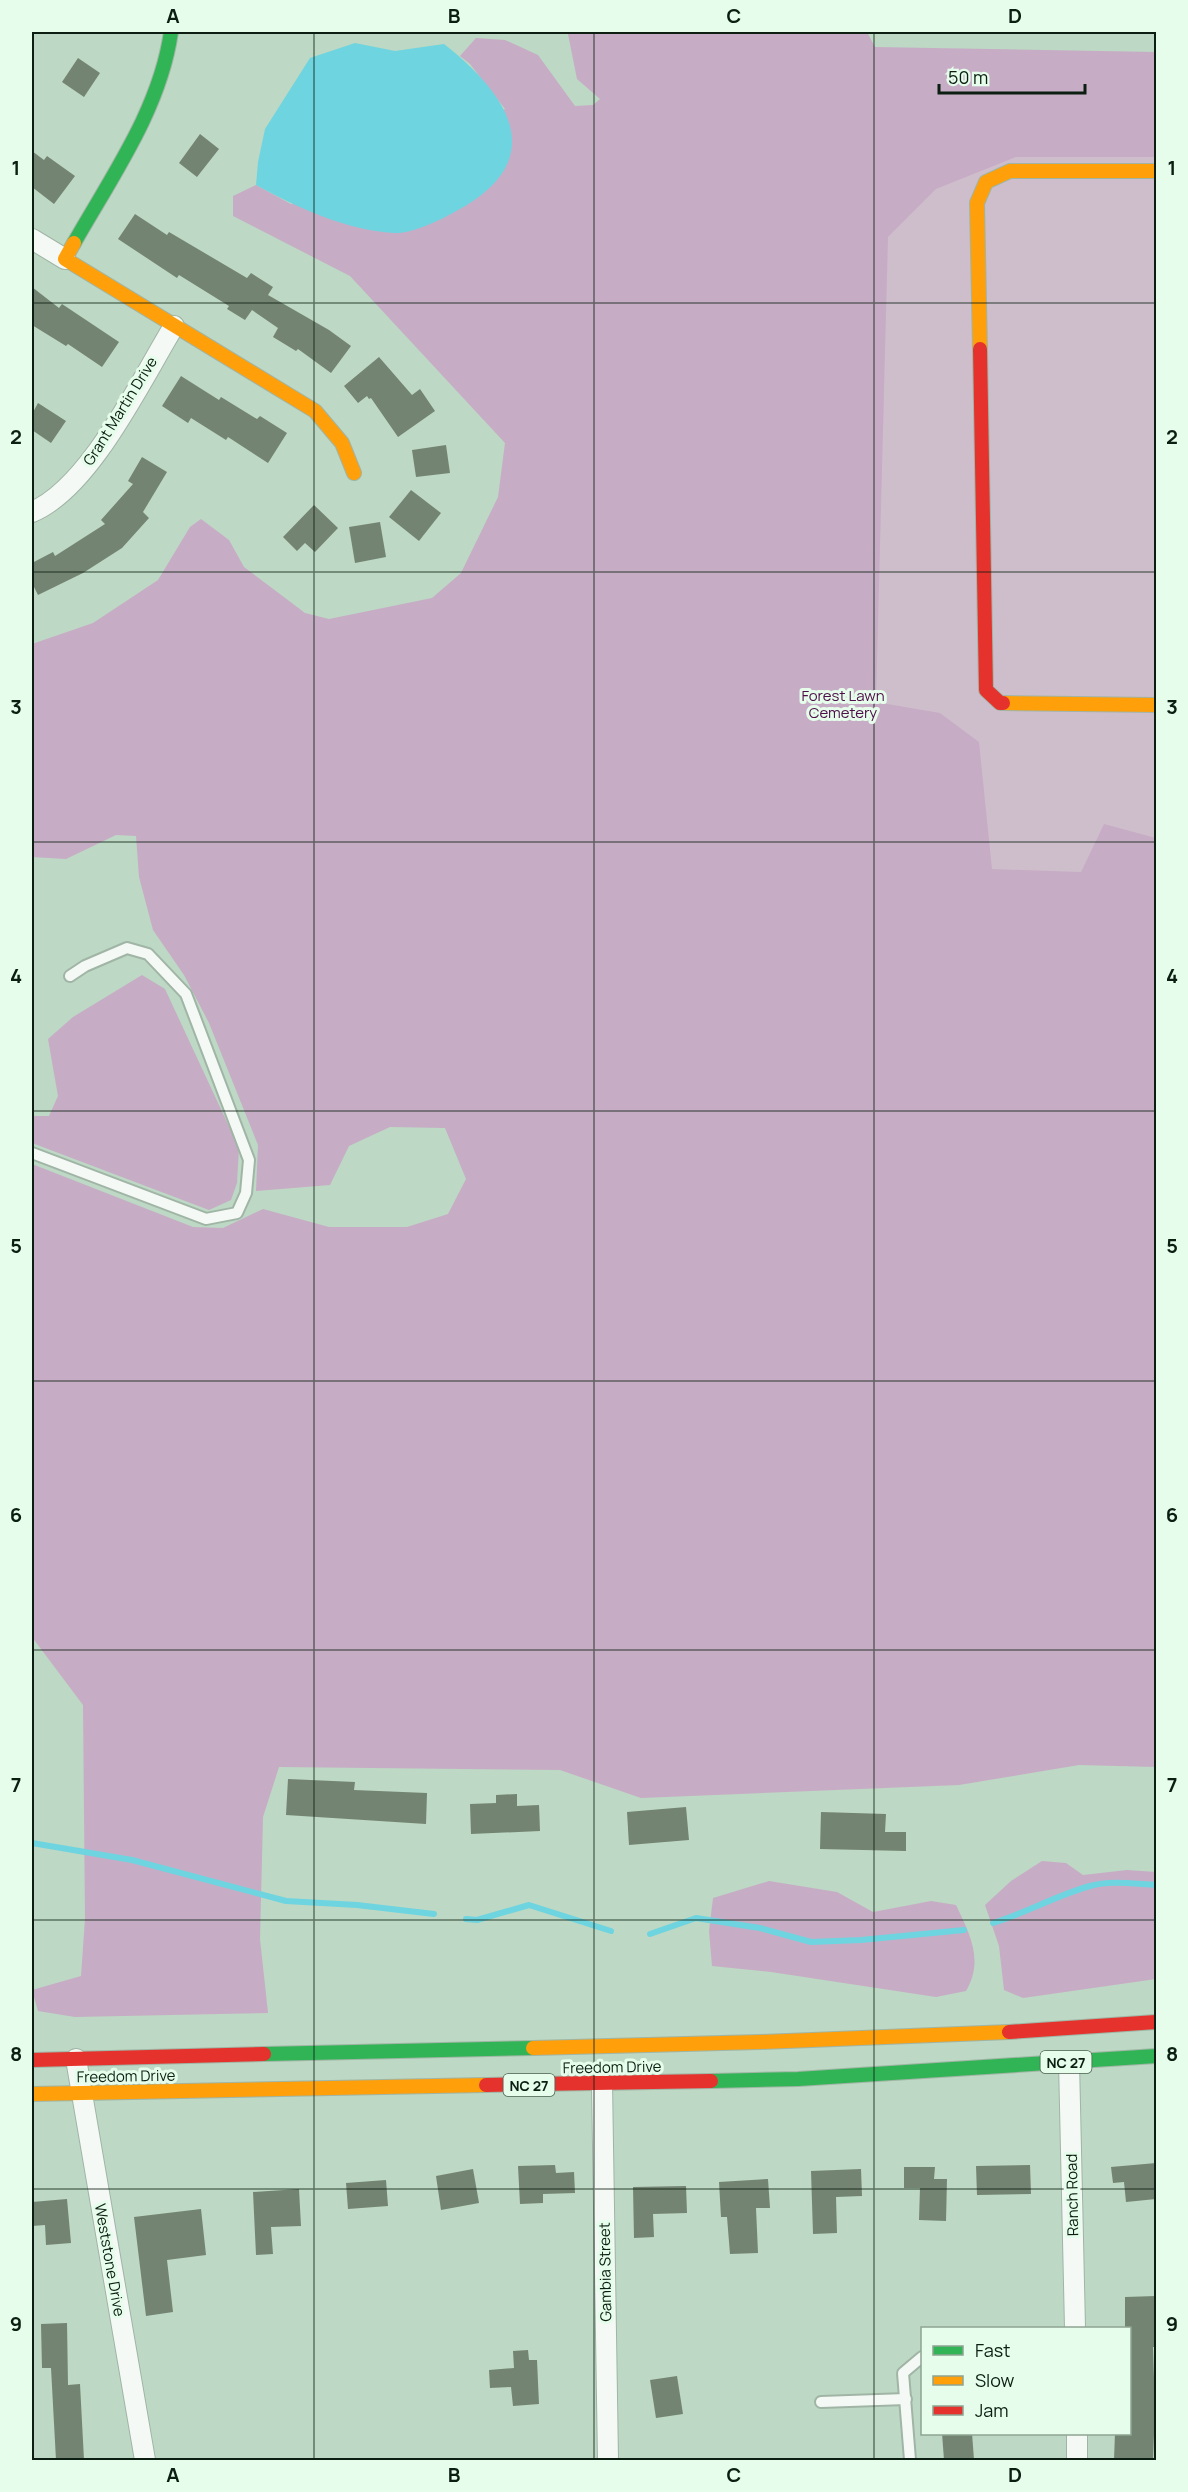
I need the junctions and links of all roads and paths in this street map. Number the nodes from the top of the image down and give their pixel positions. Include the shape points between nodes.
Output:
1 (171, 32) edge
2 (1156, 171) edge
3 (32, 239) edge
4 (65, 259) junction
5 (174, 326) junction
6 (354, 473) dead end
7 (32, 512) edge
8 (1156, 705) edge
9 (70, 976) dead end
10 (32, 1153) edge
11 (1156, 2022) edge
12 (1156, 2056) edge
13 (76, 2059) junction
14 (32, 2060) edge
15 (1069, 2062) junction
16 (602, 2083) junction
17 (81, 2093) junction
18 (32, 2094) edge
19 (1074, 2327) edge
20 (921, 2359) edge
21 (906, 2399) junction
22 (821, 2402) dead end
23 (1077, 2435) edge
24 (145, 2460) edge
25 (608, 2460) edge
26 (910, 2460) edge
27 (1077, 2460) edge

1 - 4 main road via 167,61 151,106
2 - 8 main road via 1010,171 986,182 976,203 986,690 1000,703
3 - 4 street
4 - 5 main road
5 - 6 main road via 315,411 342,443
5 - 7 street, Grant Martin Drive via 99,451 66,490
9 - 10 lane via 127,948 148,954 186,994 249,1160 246,1192 237,1213 206,1219
11 - 13 main road, Freedom Drive / NC 27 via 783,2042
12 - 15 main road, Freedom Drive / NC 27
13 - 14 main road, Freedom Drive / NC 27
13 - 17 street, Weststone Drive
15 - 16 main road, Freedom Drive / NC 27 via 798,2079
15 - 19 street, Ranch Road
16 - 17 main road, Freedom Drive / NC 27
16 - 25 street, Gambia Street
17 - 18 main road, Freedom Drive / NC 27
17 - 24 street, Weststone Drive
20 - 21 lane via 903,2373
21 - 22 lane
21 - 26 lane
23 - 27 street

